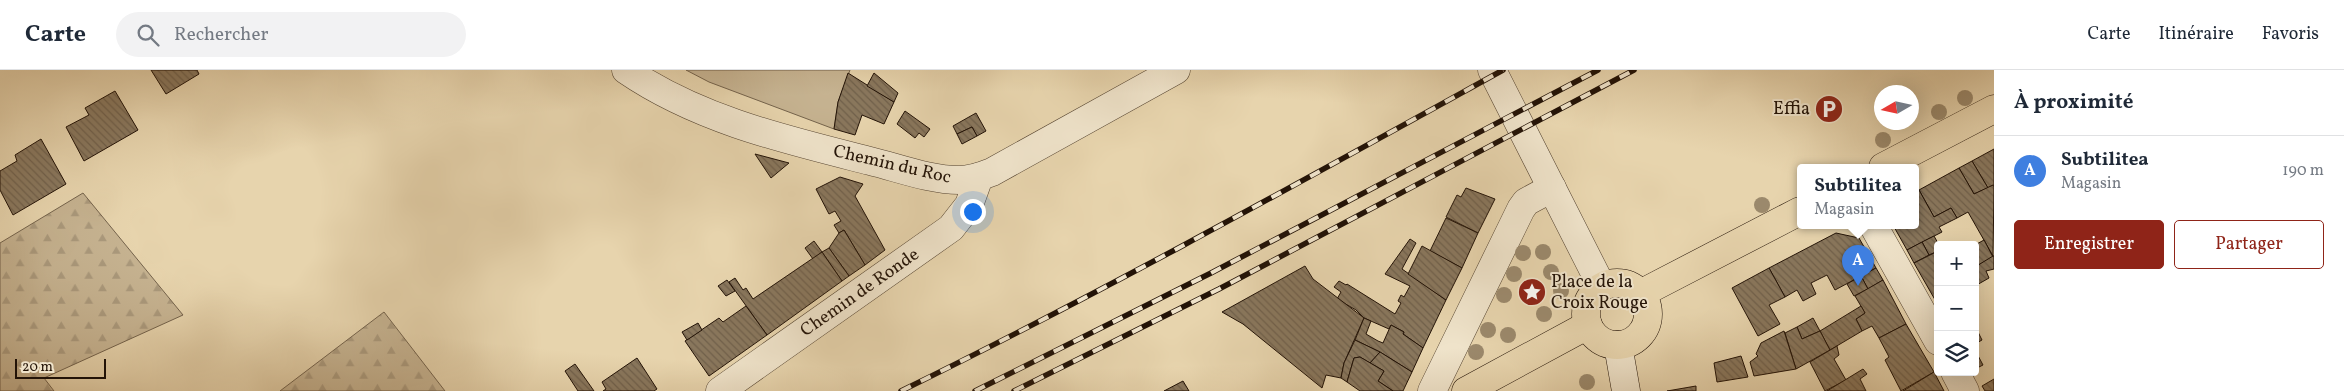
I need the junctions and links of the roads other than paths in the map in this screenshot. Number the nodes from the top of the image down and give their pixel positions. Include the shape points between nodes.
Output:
1 (626, 70) edge
2 (1176, 70) edge
3 (1492, 70) edge
4 (1994, 109) edge
5 (1889, 164) edge
6 (979, 177) junction
7 (1552, 188) junction
8 (1797, 212) edge
9 (1875, 229) edge
10 (1602, 287) junction
11 (1640, 294) junction
12 (1588, 325) junction
13 (1934, 334) edge
14 (1618, 345) junction
15 (1957, 376) edge
16 (720, 391) edge
17 (1432, 391) edge
18 (1466, 391) edge
19 (1626, 391) edge
20 (1966, 391) edge

1 - 6 street, Chemin du Roc via 679,101 773,135 941,179
2 - 6 street, Chemin du Roc
3 - 7 street
4 - 5 main road
6 - 16 street, Chemin de Ronde via 969,205 951,228
7 - 10 street
7 - 17 street via 1526,202 1521,209
8 - 11 main road
9 - 13 street
10 - 11 main road via 1622,284
10 - 12 main road via 1586,308
11 - 14 main road via 1647,312 1643,330 1628,343
12 - 14 main road via 1600,340
12 - 18 main road
14 - 19 street
15 - 20 street

